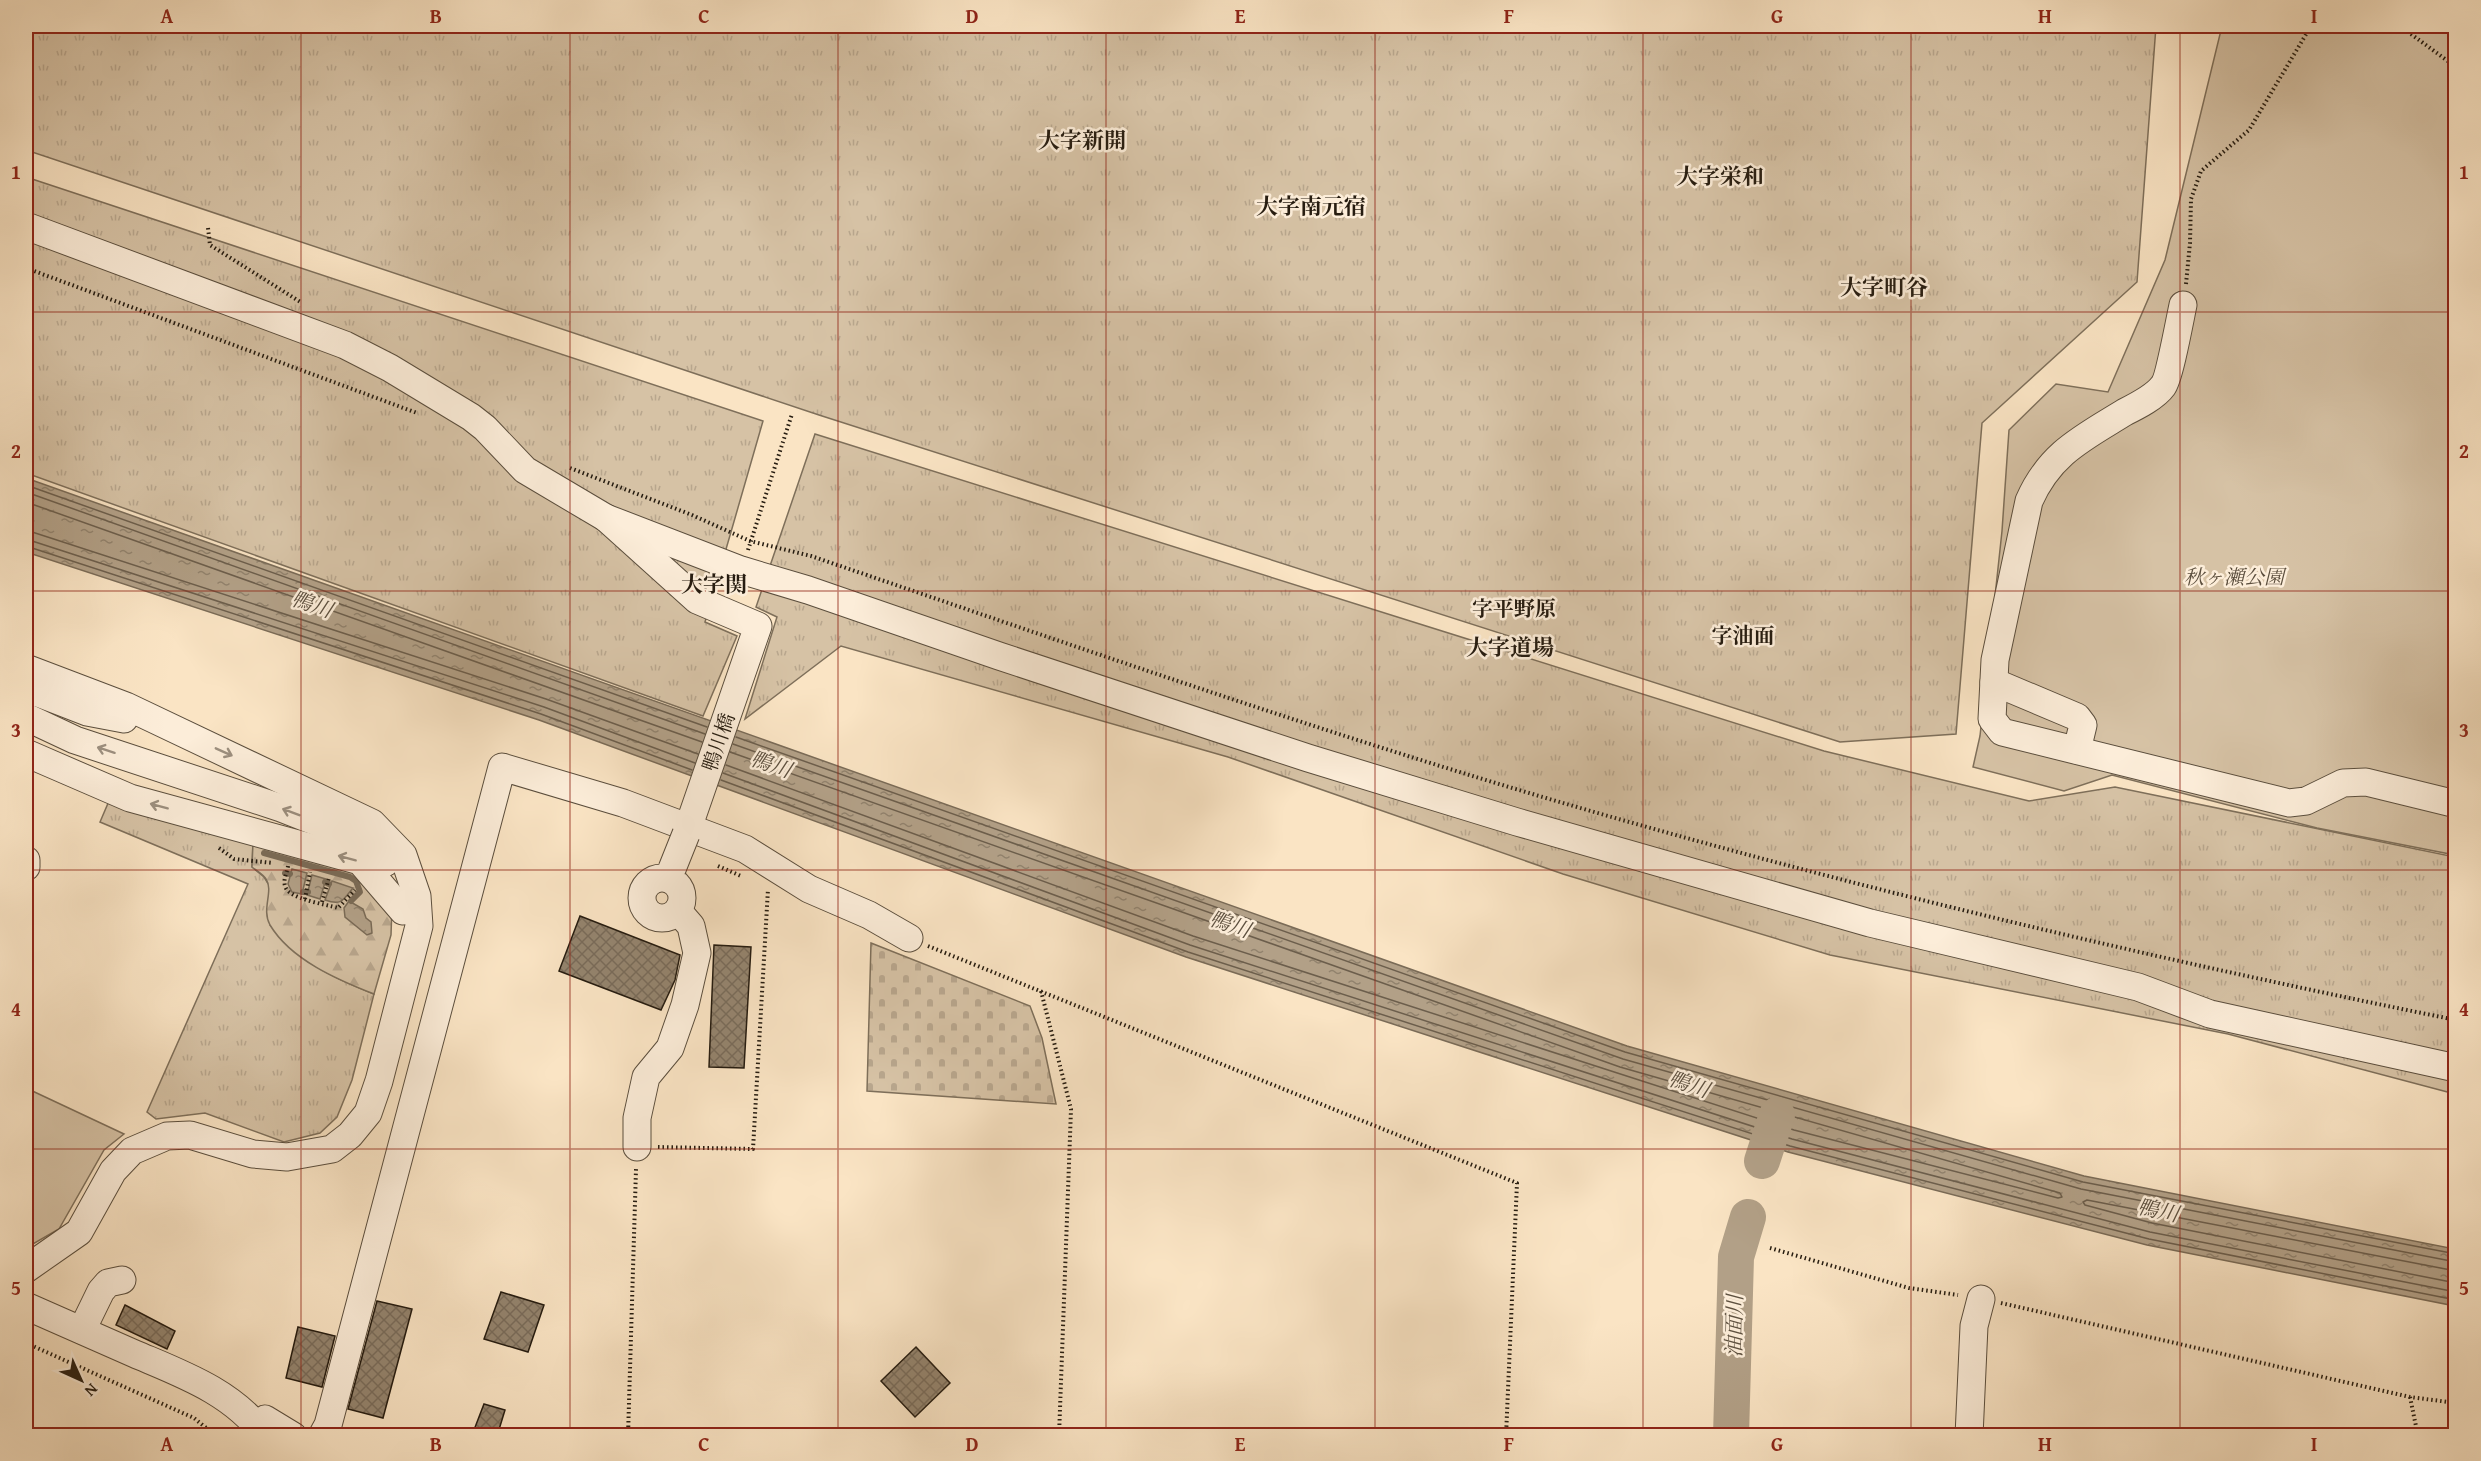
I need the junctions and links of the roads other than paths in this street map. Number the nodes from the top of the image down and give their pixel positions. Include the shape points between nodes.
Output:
1 (26, 226) edge
2 (2183, 305) road end
3 (606, 518) junction
4 (26, 668) edge
5 (1994, 682) junction
6 (26, 688) edge
7 (26, 717) edge
8 (171, 728) junction
9 (2077, 750) junction
10 (26, 753) edge
11 (2456, 804) edge
12 (688, 827) junction
13 (26, 860) edge
14 (26, 867) edge
15 (403, 911) junction
16 (909, 938) road end
17 (2456, 1068) edge
18 (637, 1147) road end
19 (26, 1257) edge
20 (26, 1269) edge
21 (122, 1280) dead end
22 (1981, 1299) road end
23 (26, 1306) edge
24 (82, 1330) junction
25 (261, 1430) edge
26 (293, 1436) edge
27 (322, 1436) edge
28 (1969, 1436) edge

1 - 3 street via 345,345 471,417 525,470
2 - 5 street via 2164,386 2079,440 2039,478 2028,501 1995,660
3 - 12 street, 鴨川橋 via 697,600 758,626
3 - 17 street via 741,570 1297,754 1517,822 1870,923 2138,987 2210,1014
4 - 8 street via 126,706
5 - 9 street via 2077,717 2083,725
5 - 9 street via 1992,719 2002,732
6 - 8 street via 87,712
15 -> 7 street via 392,872 370,843 281,808 75,740
8 -> 20 street via 372,823 403,855 417,896 419,926 403,993 368,1113 332,1149 287,1157 253,1154 190,1135 167,1136 132,1151 113,1171 78,1232
9 - 11 street via 2289,803 2307,801 2343,783 2366,782
15 -> 10 street via 360,861 130,798
12 - 16 street via 745,849 809,889 869,915
12 - 18 street, 鴨川橋, bridge via 670,874 682,892 678,910 692,926 697,953 686,1005 670,1048 646,1077 637,1118
12 - 27 street via 502,766
13 - 14 street
15 - 19 street via 389,984 356,1106 332,1134 305,1145 275,1148 197,1125 158,1127 138,1134 112,1155 77,1219
21 - 24 street via 108,1282
22 - 28 street via 1974,1326
23 - 24 street
24 - 25 street via 207,1385
25 - 26 street via 266,1419

